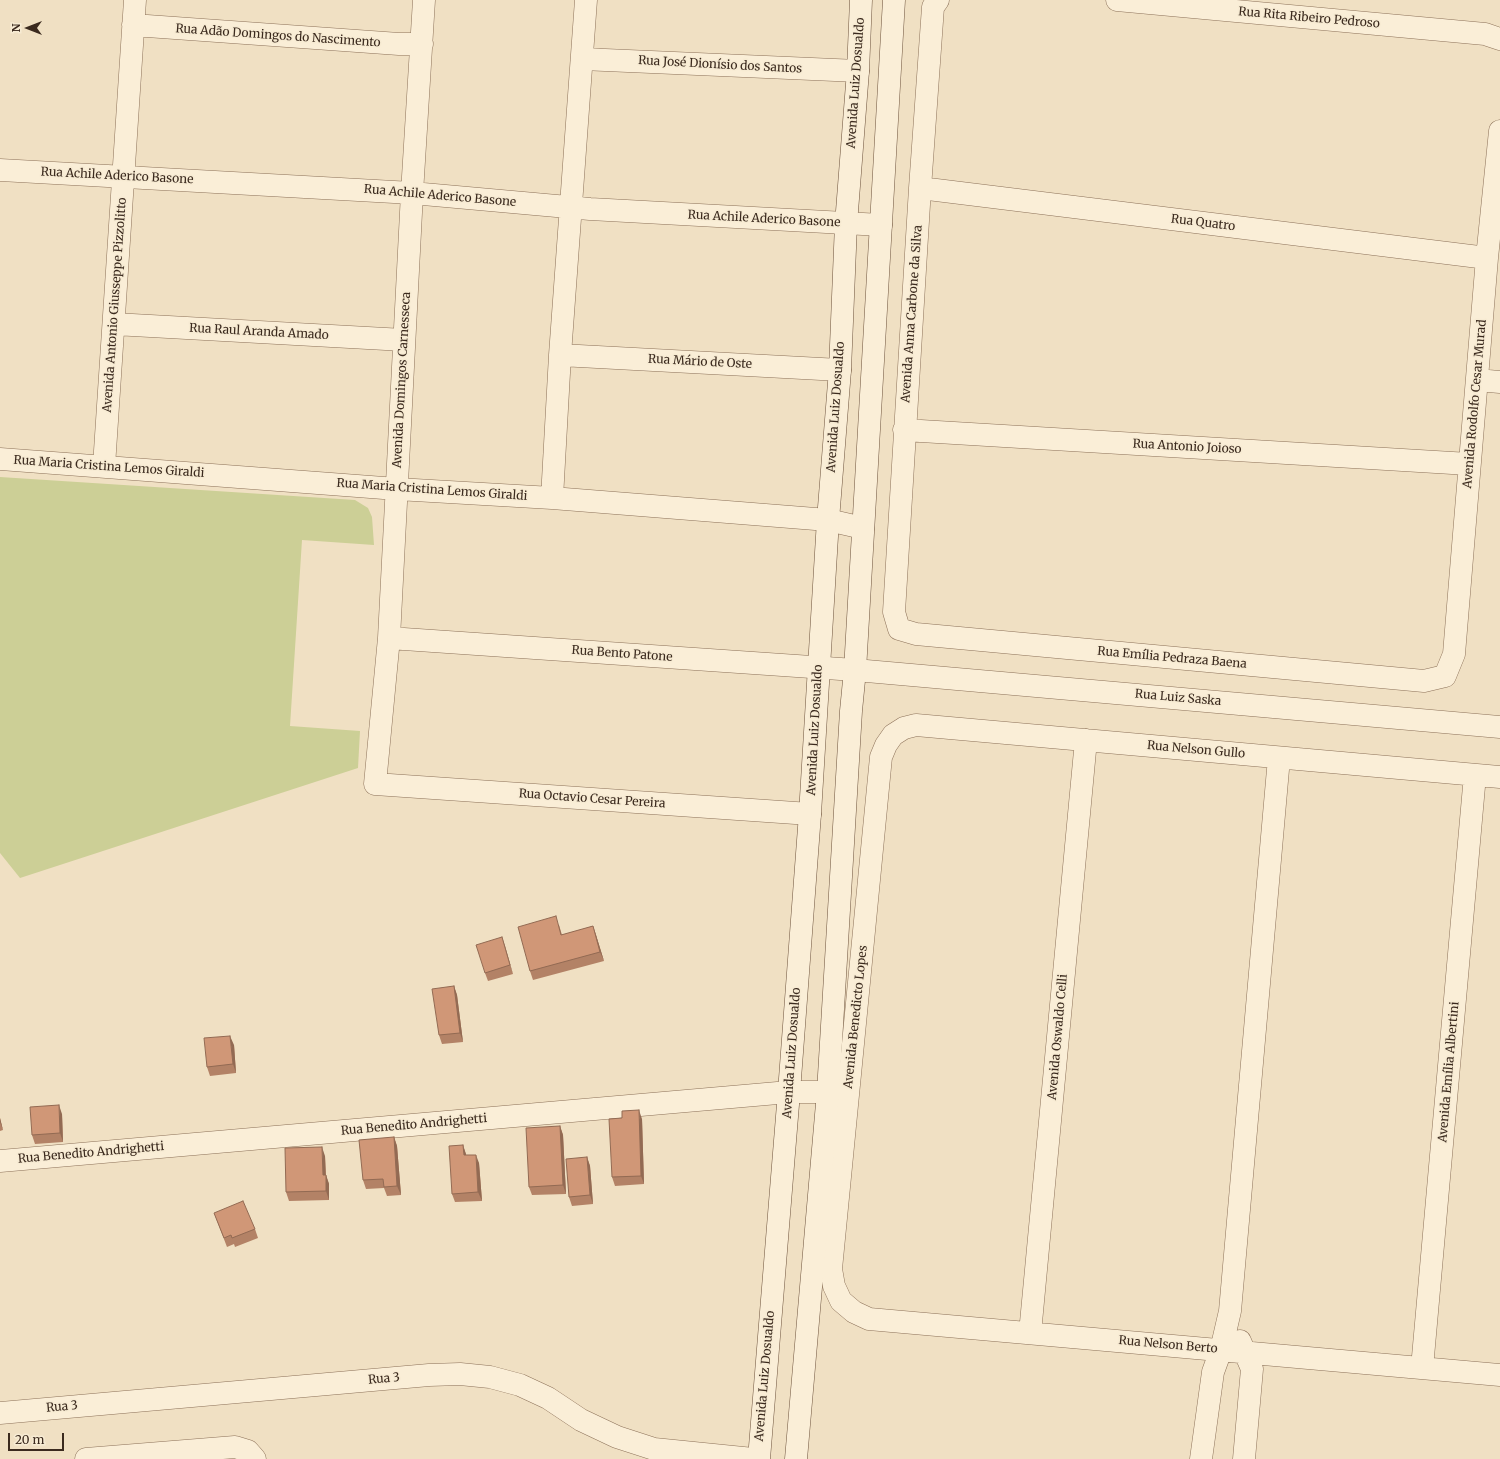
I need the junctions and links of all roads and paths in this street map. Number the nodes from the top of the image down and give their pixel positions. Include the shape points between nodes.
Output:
1 (135, 0) edge
2 (424, 0) edge
3 (586, 0) edge
4 (861, 0) edge
5 (894, 0) edge
6 (938, 0) edge
7 (1117, 0) edge
8 (133, 25) junction
9 (1500, 39) edge
10 (422, 44) junction
11 (582, 59) junction
12 (858, 71) junction
13 (1500, 131) edge
14 (0, 170) edge
15 (124, 177) junction
16 (920, 188) junction
17 (412, 193) junction
18 (570, 207) junction
19 (846, 224) junction
20 (881, 225) junction
21 (1487, 258) junction
22 (114, 324) junction
23 (404, 340) junction
24 (560, 355) junction
25 (840, 370) junction
26 (1477, 380) junction
27 (1500, 382) edge
28 (904, 430) junction
29 (0, 459) edge
30 (1469, 464) junction
31 (104, 466) junction
32 (397, 488) junction
33 (552, 498) junction
34 (828, 520) junction
35 (863, 528) junction
36 (899, 629) joint
37 (388, 638) junction
38 (818, 667) junction
39 (855, 670) junction
40 (1445, 676) joint
41 (1500, 727) edge
42 (893, 735) joint
43 (1086, 740) junction
44 (1279, 758) junction
45 (1475, 775) junction
46 (1500, 777) edge
47 (375, 784) joint
48 (810, 814) junction
49 (789, 1092) junction
50 (828, 1092) junction
51 (0, 1161) edge
52 (841, 1301) joint
53 (1230, 1311) junction
54 (1030, 1334) junction
55 (1221, 1350) junction
56 (1244, 1352) junction
57 (1422, 1368) junction
58 (1500, 1375) edge
59 (0, 1413) edge
60 (254, 1457) edge
61 (86, 1459) edge
62 (753, 1459) edge
63 (758, 1459) edge
64 (796, 1459) edge
65 (1201, 1459) edge
66 (1244, 1459) edge

1 - 8 street, Avenida Antonio Giusseppe Pizzolitto
2 - 10 street, Avenida Domingos Carnesseca
3 - 11 street
4 - 12 street, Avenida Luiz Dosualdo
5 - 20 street
6 - 16 street, Avenida Anna Carbone da Silva via 933,8
7 - 9 street, Rua Rita Ribeiro Pedroso via 1485,34
8 - 10 street, Rua Adão Domingos do Nascimento
8 - 15 street, Avenida Antonio Giusseppe Pizzolitto
10 - 17 street, Avenida Domingos Carnesseca
11 - 12 street, Rua José Dionísio dos Santos
11 - 18 street
12 - 19 street, Avenida Luiz Dosualdo
13 - 21 street, Avenida Rodolfo Cesar Murad
14 - 15 street, Rua Achile Aderico Basone
15 - 17 street, Rua Achile Aderico Basone
15 - 22 street, Avenida Antonio Giusseppe Pizzolitto
16 - 21 street, Rua Quatro
16 - 28 street, Avenida Anna Carbone da Silva
17 - 18 street, Rua Achile Aderico Basone
17 - 23 street, Avenida Domingos Carnesseca
18 - 19 street, Rua Achile Aderico Basone
18 - 24 street
19 - 20 street, Rua Achile Aderico Basone
19 - 25 street, Avenida Luiz Dosualdo
20 - 35 street
21 - 26 street, Avenida Rodolfo Cesar Murad
22 - 23 street, Rua Raul Aranda Amado
22 - 31 street, Avenida Antonio Giusseppe Pizzolitto
23 - 32 street, Avenida Domingos Carnesseca
24 - 25 street, Rua Mário de Oste
24 - 33 street
25 - 34 street, Avenida Luiz Dosualdo
26 - 27 street
26 - 30 street, Avenida Rodolfo Cesar Murad
28 - 30 street, Rua Antonio Joioso
28 - 36 street, Avenida Anna Carbone da Silva via 894,612
29 - 31 street, Rua Maria Cristina Lemos Giraldi
30 - 40 street, Avenida Rodolfo Cesar Murad via 1454,654
31 - 32 street, Rua Maria Cristina Lemos Giraldi
32 - 33 street, Rua Maria Cristina Lemos Giraldi
32 - 37 street, Avenida Domingos Carnesseca
33 - 34 street, Rua Maria Cristina Lemos Giraldi
34 - 35 street, Rua Maria Cristina Lemos Giraldi
34 - 38 street, Avenida Luiz Dosualdo
35 - 39 street
36 - 40 street, Rua Emília Pedraza Baena via 916,634 1424,681
37 - 38 street, Rua Bento Patone
37 - 47 street, Avenida Domingos Carnesseca
38 - 39 street, Rua Bento Patone
38 - 48 street, Avenida Luiz Dosualdo
39 - 41 street, Rua Luiz Saska
39 - 50 street
42 - 43 street, Rua Nelson Gullo via 904,728 916,725
42 - 52 street, Avenida Benedicto Lopes via 881,757 831,1269 834,1286
43 - 44 street, Rua Nelson Gullo
43 - 54 street, Avenida Oswaldo Celli
44 - 45 street, Rua Nelson Gullo
44 - 53 street
45 - 46 street, Rua Nelson Gullo
45 - 57 street, Avenida Emília Albertini
47 - 48 street, Rua Octavio Cesar Pereira
48 - 49 street, Avenida Luiz Dosualdo
49 - 50 street, Rua Benedito Andrighetti
49 - 51 street, Rua Benedito Andrighetti
49 - 63 street, Avenida Luiz Dosualdo
50 - 64 street
52 - 54 street, Rua Nelson Berto via 854,1312 869,1319
53 - 55 street
53 - 56 street
54 - 55 street, Rua Nelson Berto
55 - 56 street, Rua Nelson Berto
55 - 65 street via 1213,1372
56 - 57 street, Rua Nelson Berto
56 - 66 street via 1252,1369
57 - 58 street, Rua Nelson Berto
59 - 62 street, Rua 3 via 460,1374 520,1385 548,1398 581,1420 617,1437 647,1446
60 - 61 street via 245,1449 235,1447

